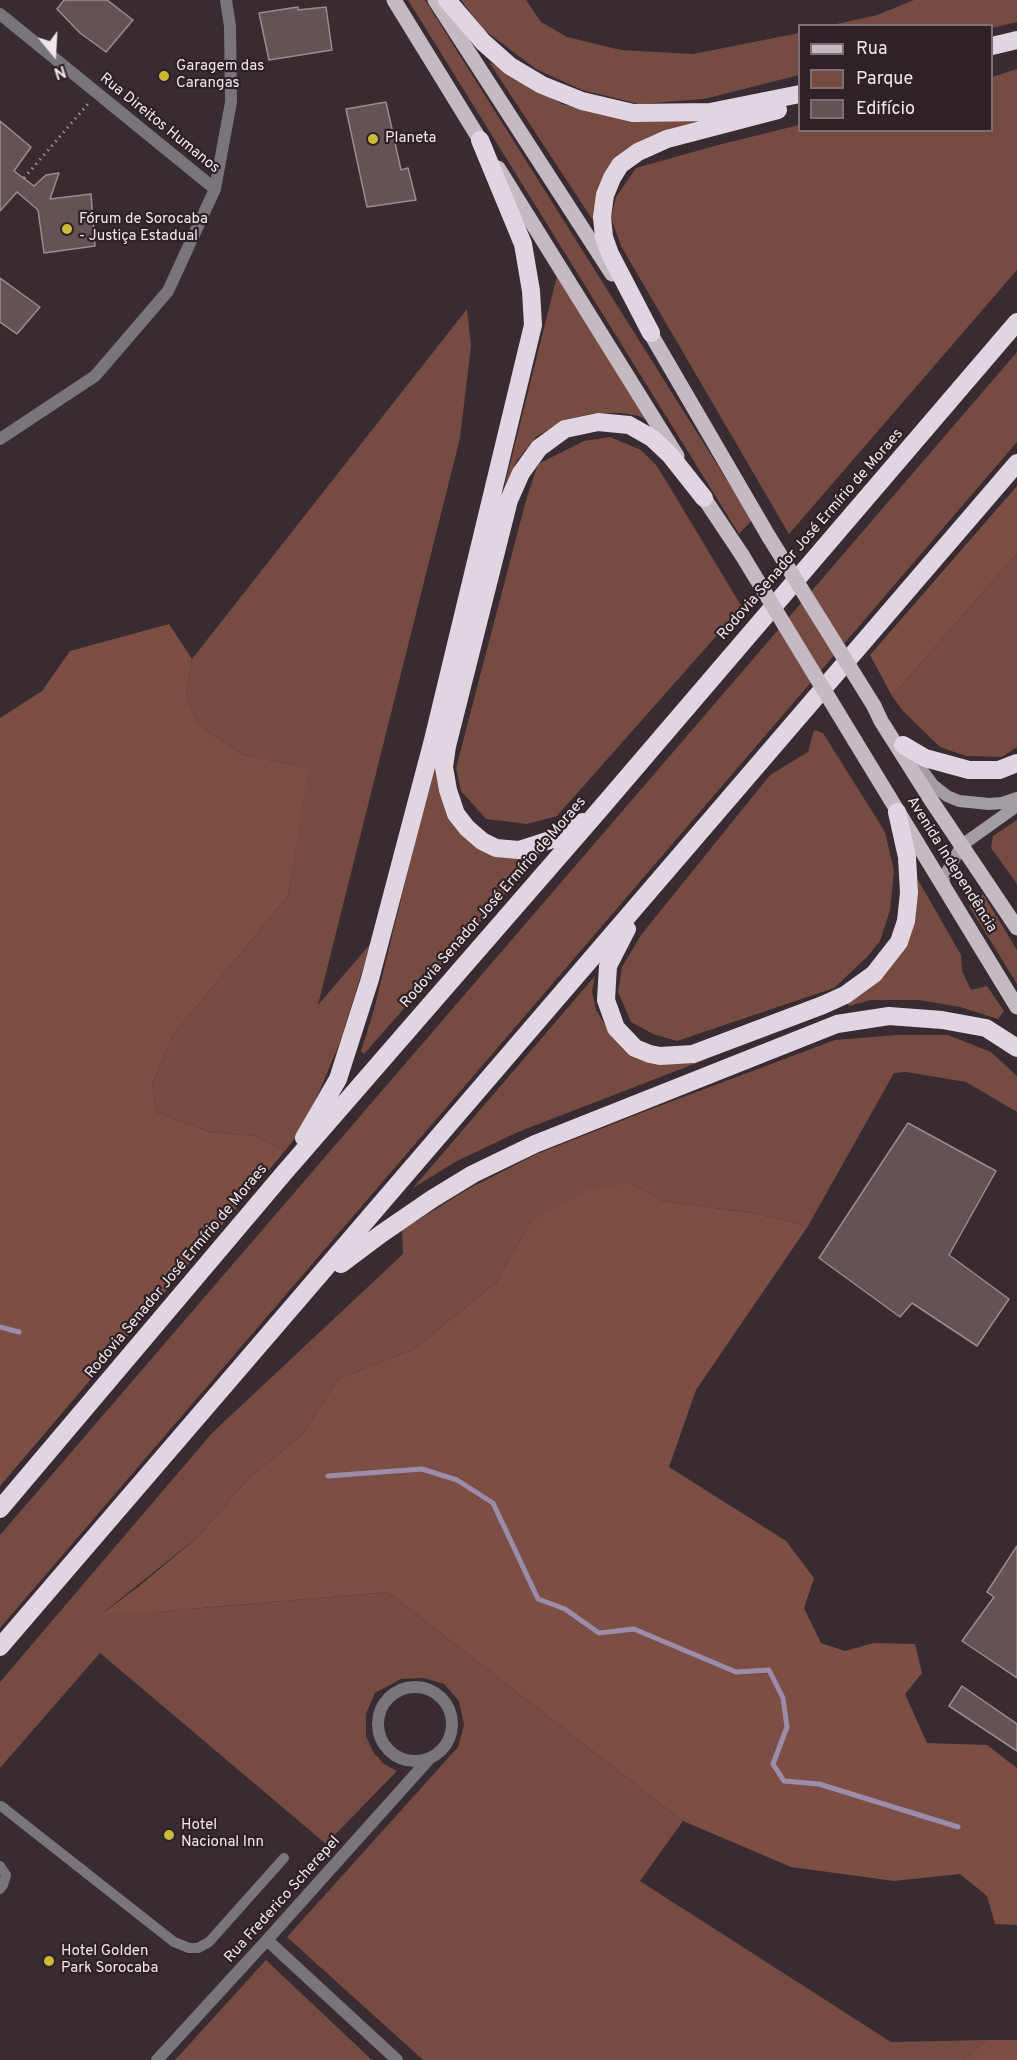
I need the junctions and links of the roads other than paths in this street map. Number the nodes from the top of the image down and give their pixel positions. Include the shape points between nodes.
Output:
1 (226, 0) edge
2 (394, 0) edge
3 (435, 0) edge
4 (447, 0) edge
5 (0, 14) edge
6 (1017, 40) edge
7 (993, 46) edge
8 (1017, 50) edge
9 (993, 57) edge
10 (798, 94) edge
11 (798, 106) edge
12 (480, 140) junction
13 (215, 189) junction
14 (1017, 322) edge
15 (651, 333) junction
16 (0, 439) edge
17 (1017, 463) edge
18 (704, 498) junction
19 (876, 709) junction
20 (903, 745) junction
21 (1017, 763) edge
22 (1017, 798) edge
23 (1017, 806) edge
24 (897, 812) junction
25 (595, 815) junction
26 (962, 845) junction
27 (945, 886) junction
28 (642, 900) junction
29 (1017, 928) edge
30 (1017, 1007) edge
31 (1017, 1048) edge
32 (284, 1173) junction
33 (309, 1289) junction
34 (0, 1509) edge
35 (0, 1647) edge
36 (430, 1758) junction
37 (0, 1806) edge
38 (284, 1858) dead end
39 (0, 1866) edge
40 (0, 1889) edge
41 (267, 1940) junction
42 (157, 2060) edge
43 (397, 2060) edge

1 - 13 street via 231,102
2 - 12 main road, Avenida Independência
3 - 15 main road, Avenida Independência
4 - 10 highway via 510,66 542,85 582,101 633,113 710,112
5 - 13 street, Rua Direitos Humanos
6 - 7 highway
8 - 9 highway
11 - 15 highway via 668,139 620,165 605,195 604,237
12 - 18 main road, Avenida Independência
12 - 32 highway via 523,244 533,325 436,728 370,979 338,1079
13 - 16 street via 168,291 95,376
14 - 25 highway, Rodovia Senador José Ermírio de Moraes
15 - 19 main road, Avenida Independência, bridge via 769,537
17 - 28 highway
18 - 24 main road, Avenida Independência, bridge
18 - 25 highway via 652,438 629,425 598,422 565,429 539,448 521,473 509,500 447,746 444,767 448,790 456,813 467,828 496,848 519,850 550,840
19 - 20 main road
19 - 26 main road, Avenida Independência
20 - 21 highway via 925,758 969,771 999,770
20 - 22 main road via 933,785 947,796 976,804
23 - 26 main road
24 - 27 main road, Avenida Independência
24 - 28 highway via 907,857 906,921 899,942 874,974 831,1002 693,1054 660,1056 635,1048 616,1028 606,1000 608,966
25 - 32 highway, Rodovia Senador José Ermírio de Moraes
26 - 27 main road via 944,879
26 - 29 main road, Avenida Independência
27 - 30 main road, Avenida Independência
28 - 33 highway
31 - 33 highway via 986,1028 942,1020 889,1016 837,1024 535,1144 473,1174 381,1234
32 - 34 highway, Rodovia Senador José Ermírio de Moraes
33 - 35 highway
36 - 36 street, Rua Frederico Scherepel via 406,1761 390,1752 380,1737 378,1725 383,1707 394,1694 406,1689 430,1690 448,1706 452,1730 441,1751
36 - 41 street, Rua Frederico Scherepel
37 - 38 lane via 174,1942 189,1948 209,1942
39 - 40 lane via 6,1875
41 - 42 street, Rua Frederico Scherepel
41 - 43 street

